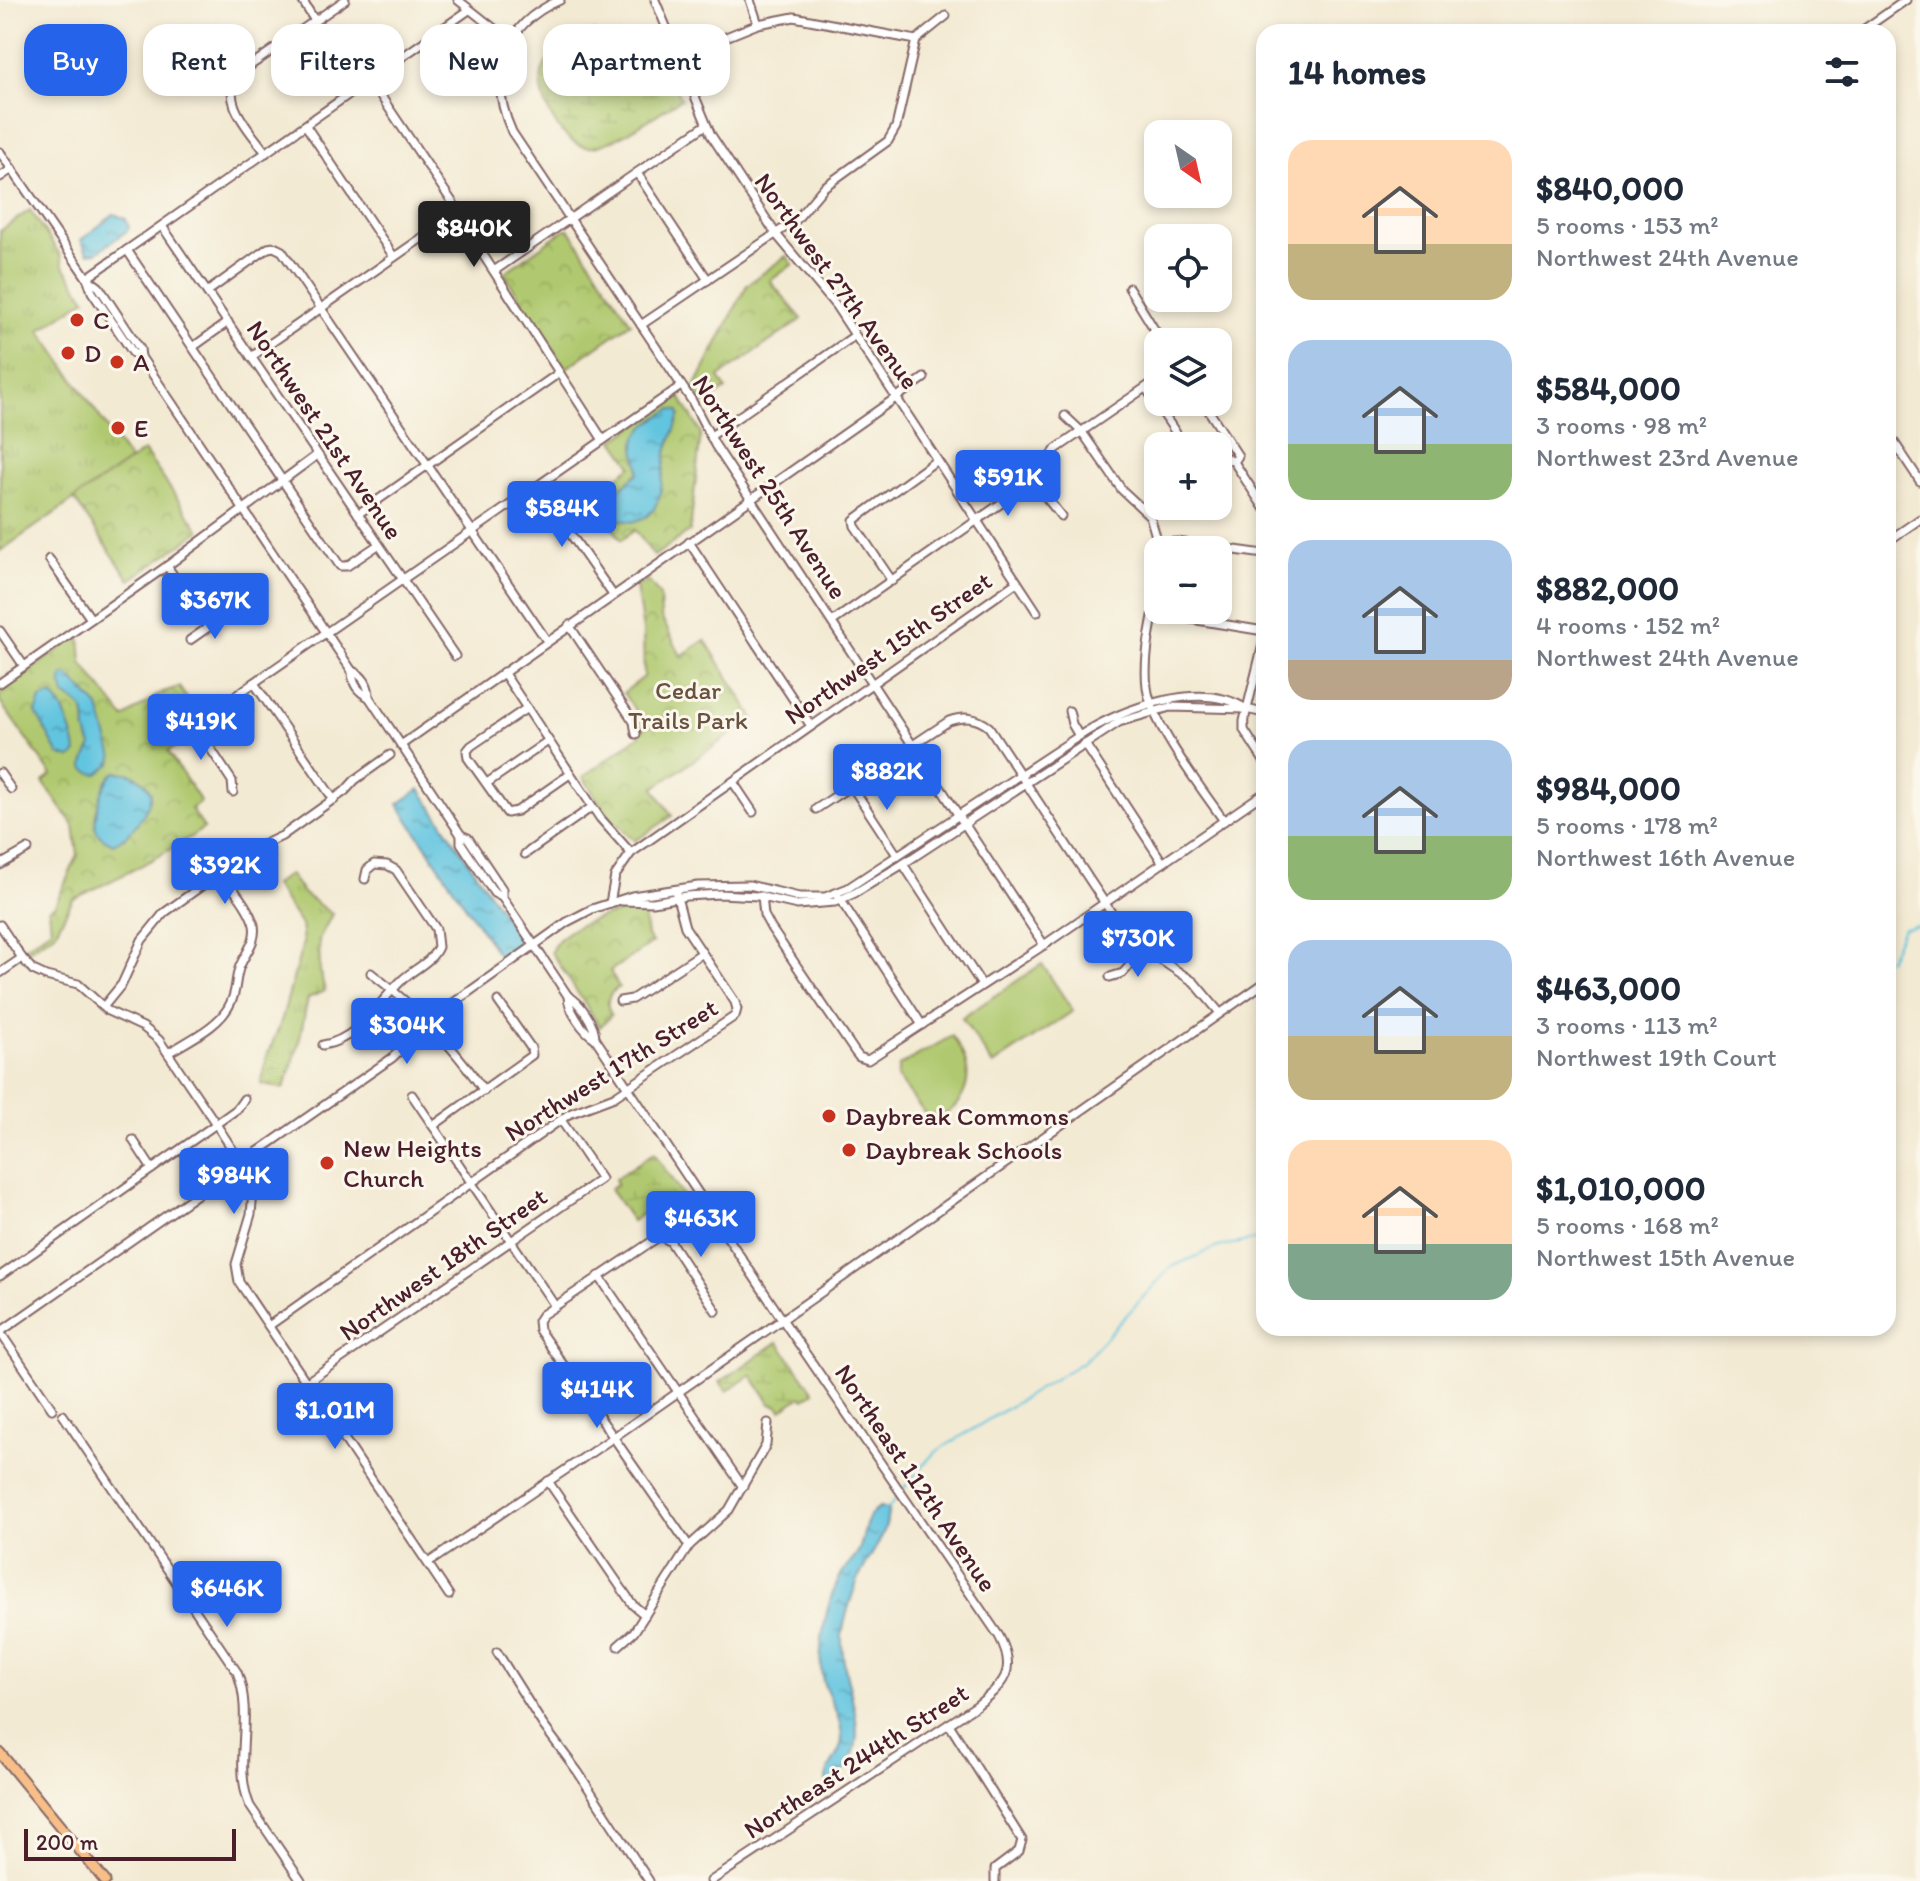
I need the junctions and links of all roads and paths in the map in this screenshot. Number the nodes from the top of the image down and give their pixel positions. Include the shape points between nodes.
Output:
1 (302, 0) edge
2 (345, 0) edge
3 (458, 0) edge
4 (560, 0) edge
5 (655, 0) edge
6 (750, 0) edge
7 (1906, 0) edge
8 (469, 10) junction
9 (946, 16) dead end
10 (315, 21) junction
11 (488, 24) edge
12 (524, 24) edge
13 (665, 24) edge
14 (758, 24) junction
15 (1872, 24) edge
16 (730, 35) edge
17 (916, 40) junction
18 (404, 56) edge
19 (348, 96) edge
20 (381, 96) edge
21 (499, 96) edge
22 (695, 96) edge
23 (706, 125) junction
24 (306, 126) junction
25 (0, 152) edge
26 (266, 153) junction
27 (12, 169) junction
28 (637, 173) junction
29 (0, 177) edge
30 (459, 212) junction
31 (570, 219) junction
32 (162, 226) junction
33 (776, 234) junction
34 (127, 250) junction
35 (394, 257) junction
36 (494, 271) junction
37 (87, 278) junction
38 (708, 280) junction
39 (1129, 288) dead end
40 (207, 292) junction
41 (321, 308) junction
42 (228, 322) junction
43 (641, 325) junction
44 (1153, 328) edge
45 (854, 336) junction
46 (193, 347) junction
47 (251, 357) junction
48 (559, 373) junction
49 (924, 378) dead end
50 (681, 386) junction
51 (1144, 389) edge
52 (896, 398) junction
53 (1065, 416) dead end
54 (1212, 416) edge
55 (1082, 432) junction
56 (711, 436) junction
57 (603, 440) junction
58 (1896, 445) edge
59 (317, 455) junction
60 (937, 460) junction
61 (1234, 462) joint
62 (428, 465) junction
63 (282, 480) junction
64 (1033, 481) junction
65 (1920, 481) edge
66 (537, 486) junction
67 (1256, 496) edge
68 (751, 499) junction
69 (244, 510) junction
70 (358, 514) junction
71 (1061, 516) dead end
72 (1920, 519) edge
73 (977, 521) junction
74 (472, 531) junction
75 (1156, 536) edge
76 (1896, 536) edge
77 (689, 542) junction
78 (378, 545) junction
79 (1232, 550) edge
80 (1256, 553) edge
81 (49, 559) dead end
82 (167, 566) junction
83 (402, 580) junction
84 (892, 581) junction
85 (1017, 582) junction
86 (613, 595) junction
87 (1037, 612) dead end
88 (223, 617) dead end
89 (91, 619) junction
90 (832, 622) junction
91 (1152, 624) edge
92 (1221, 624) edge
93 (569, 625) junction
94 (208, 627) junction
95 (1256, 630) edge
96 (0, 631) edge
97 (327, 632) junction
98 (190, 640) dead end
99 (547, 641) junction
100 (455, 656) dead end
101 (24, 666) junction
102 (1256, 671) edge
103 (503, 672) junction
104 (0, 683) edge
105 (254, 683) junction
106 (872, 684) junction
107 (1152, 706) junction
108 (527, 708) junction
109 (1246, 709) junction
110 (1069, 711) dead end
111 (1256, 711) edge
112 (811, 726) junction
113 (636, 734) dead end
114 (1079, 736) junction
115 (548, 741) junction
116 (1085, 744) junction
117 (401, 745) junction
118 (912, 745) junction
119 (1256, 749) edge
120 (390, 755) dead end
121 (0, 773) edge
122 (570, 774) junction
123 (1023, 779) junction
124 (733, 782) junction
125 (487, 783) junction
126 (851, 785) junction
127 (11, 789) dead end
128 (233, 792) dead end
129 (1256, 799) edge
130 (334, 800) junction
131 (592, 807) junction
132 (816, 809) dead end
133 (753, 812) dead end
134 (959, 815) junction
135 (1224, 821) junction
136 (964, 823) junction
137 (28, 849) dead end
138 (631, 853) junction
139 (525, 854) dead end
140 (897, 855) junction
141 (1163, 863) junction
142 (903, 864) junction
143 (0, 865) edge
144 (221, 872) junction
145 (365, 879) dead end
146 (762, 893) junction
147 (676, 894) junction
148 (839, 896) junction
149 (610, 903) junction
150 (1104, 904) junction
151 (0, 925) edge
152 (1044, 945) junction
153 (534, 946) junction
154 (1144, 949) junction
155 (702, 953) junction
156 (22, 958) junction
157 (0, 973) edge
158 (371, 973) dead end
159 (1110, 977) dead end
160 (982, 985) junction
161 (1256, 988) edge
162 (393, 990) junction
163 (498, 1001) dead end
164 (620, 1001) dead end
165 (104, 1006) junction
166 (1220, 1013) junction
167 (428, 1024) junction
168 (922, 1025) junction
169 (323, 1045) dead end
170 (168, 1053) junction
171 (629, 1088) junction
172 (484, 1091) junction
173 (412, 1095) dead end
174 (244, 1099) dead end
175 (561, 1120) junction
176 (216, 1124) junction
177 (433, 1126) junction
178 (133, 1140) dead end
179 (242, 1163) junction
180 (152, 1169) junction
181 (473, 1184) junction
182 (511, 1241) junction
183 (0, 1276) edge
184 (599, 1276) junction
185 (555, 1306) junction
186 (716, 1311) dead end
187 (782, 1319) junction
188 (270, 1325) junction
189 (0, 1332) edge
190 (307, 1382) junction
191 (678, 1392) junction
192 (52, 1409) dead end
193 (63, 1415) dead end
194 (768, 1423) dead end
195 (614, 1437) junction
196 (548, 1481) junction
197 (743, 1487) junction
198 (689, 1546) junction
199 (428, 1563) junction
200 (449, 1595) dead end
201 (645, 1615) junction
202 (618, 1646) dead end
203 (497, 1652) dead end
204 (1009, 1663) joint
205 (949, 1724) junction
206 (0, 1753) edge
207 (105, 1881) edge
208 (301, 1881) edge
209 (649, 1881) edge
210 (711, 1881) edge
211 (995, 1881) edge

1 - 10 street
2 - 10 street
3 - 8 street
4 - 12 street
5 - 13 street, Northwest 27th Avenue
6 - 14 street
7 - 15 street
8 - 11 street
8 - 18 street
9 - 17 street
10 - 26 street via 241,72 230,88 233,104
14 - 16 street
14 - 17 street via 794,17
17 - 33 street via 892,137 824,187
19 - 24 street
20 - 30 street
21 - 31 street, Northwest 25th Avenue via 512,132
22 - 23 street, Northwest 27th Avenue
23 - 28 street
23 - 33 street, Northwest 27th Avenue
24 - 26 street
24 - 35 street
25 - 27 street, Northeast 112th Avenue
26 - 32 street
27 - 29 street
27 - 37 street, Northeast 112th Avenue
28 - 31 street
28 - 38 street
30 - 35 street
30 - 36 street
31 - 36 street
31 - 43 street, Northwest 25th Avenue
32 - 34 street
32 - 40 street, Northwest 21st Avenue
33 - 38 street
33 - 45 street, Northwest 27th Avenue via 822,287
34 - 37 street
34 - 46 street
35 - 41 street
36 - 48 street
37 - 69 street, Northeast 112th Avenue
38 - 43 street
39 - 44 street
40 - 41 street via 274,247
40 - 42 street, Northwest 21st Avenue
41 - 47 street
41 - 62 street
42 - 46 street
42 - 47 street, Northwest 21st Avenue
43 - 50 street, Northwest 25th Avenue
45 - 52 street, Northwest 27th Avenue
45 - 56 street
46 - 63 street
47 - 59 street, Northwest 21st Avenue
48 - 57 street
48 - 62 street
49 - 52 street
50 - 56 street, Northwest 25th Avenue
50 - 57 street
51 - 55 street
52 - 60 street, Northwest 27th Avenue
52 - 68 street
53 - 55 street
54 - 61 street via 1238,456
55 - 64 street via 1056,449
55 - 75 street via 1118,485 1150,516
56 - 68 street, Northwest 25th Avenue
57 - 66 street
58 - 65 street
59 - 63 street
59 - 70 street, Northwest 21st Avenue
60 - 73 street, Northwest 27th Avenue
60 - 84 street via 855,517 854,525
61 - 67 street
62 - 70 street
62 - 74 street
63 - 69 street
63 - 78 street via 340,566
64 - 71 street
64 - 73 street
66 - 74 street
66 - 86 street
68 - 77 street
68 - 90 street, Northwest 25th Avenue
69 - 82 street
69 - 97 street, Northeast 112th Avenue
70 - 78 street, Northwest 21st Avenue
72 - 76 street
73 - 84 street
73 - 85 street, Northwest 27th Avenue
74 - 83 street
74 - 99 street
77 - 86 street
77 - 112 street
78 - 83 street, Northwest 21st Avenue
79 - 80 street
81 - 89 street
82 - 89 street
82 - 94 street
83 - 97 street
83 - 100 street, Northwest 21st Avenue
84 - 90 street
85 - 87 street, Northwest 27th Avenue
85 - 106 street, Northwest 15th Street
86 - 93 street
88 - 94 street
89 - 101 street
90 - 106 street, Northwest 25th Avenue
91 - 107 street via 1146,671
92 - 95 street
93 - 99 street
93 - 113 street via 634,722
94 - 98 street
96 - 101 street
97 - 105 street
97 - 117 street, Northeast 112th Avenue via 361,694 369,697
99 - 103 street
101 - 104 street
102 - 109 street
103 - 108 street
103 - 117 street
105 - 128 street via 198,726 232,781
105 - 130 street
106 - 112 street, Northwest 15th Street
106 - 118 street, Northwest 25th Avenue
107 - 109 street via 1210,699
107 - 114 street via 1115,715
107 - 116 street
107 - 135 street
108 - 115 street
108 - 125 street via 467,751
109 - 111 street
109 - 119 street via 1244,730
110 - 114 street
112 - 124 street, Northwest 15th Street
114 - 123 street
115 - 122 street
115 - 125 street
116 - 123 street
116 - 141 street
117 - 153 street, Northeast 112th Avenue via 496,879
118 - 123 street via 949,721 980,720
118 - 126 street
118 - 134 street, Northwest 25th Avenue
120 - 130 street
121 - 127 street
122 - 125 street via 510,813
122 - 131 street
123 - 134 street
123 - 136 street
123 - 150 street
124 - 133 street
124 - 138 street, Northwest 15th Street
126 - 132 street
126 - 140 street
129 - 135 street
130 - 144 street
131 - 138 street
131 - 139 street
134 - 136 street, Northwest 25th Avenue
134 - 140 street
135 - 141 street
136 - 142 street
136 - 152 street, Northwest 25th Avenue
137 - 143 street
138 - 149 street, Northwest 15th Street via 615,876
140 - 148 street
141 - 150 street
142 - 148 street
142 - 160 street
144 - 165 street via 154,923 122,984
144 - 170 street via 248,912 252,945 239,967 230,1006 217,1021
145 - 162 street via 374,864 396,870 436,929 439,944 433,957
146 - 147 street via 737,884 698,886
146 - 148 street
146 - 168 street via 771,928 855,1052 864,1059 875,1057
147 - 149 street
147 - 155 street via 683,922
148 - 168 street
149 - 153 street via 575,917
150 - 152 street
150 - 154 street
151 - 156 street
152 - 160 street
153 - 167 street
153 - 171 street, Northeast 112th Avenue via 588,1035
154 - 159 street via 1123,973
154 - 166 street via 1194,982
155 - 164 street via 632,999
155 - 171 street, Northwest 17th Street via 735,1002 736,1013
156 - 157 street
156 - 165 street via 40,974 78,984
158 - 162 street
160 - 168 street
161 - 166 street
162 - 167 street
162 - 169 street via 360,1026
163 - 172 street via 532,1055
165 - 170 street via 143,1027
166 - 187 street
167 - 172 street via 458,1053
167 - 179 street via 392,1058
170 - 176 street
171 - 175 street, Northwest 17th Street
171 - 187 street, Northeast 112th Avenue
172 - 177 street
173 - 177 street
174 - 176 street
175 - 181 street, Northwest 17th Street
175 - 182 street, Northwest 18th Street via 601,1179
176 - 179 street
176 - 180 street
177 - 181 street
178 - 180 street
179 - 188 street via 253,1192 236,1272
179 - 189 street
180 - 183 street
181 - 182 street
181 - 188 street, Northwest 17th Street
182 - 185 street
182 - 190 street, Northwest 18th Street
184 - 185 street
184 - 186 street via 663,1236
184 - 191 street
185 - 195 street via 538,1321 539,1330
187 - 191 street
187 - 204 street, Northeast 112th Avenue via 999,1636
188 - 190 street
189 - 192 street
190 - 199 street
191 - 195 street
191 - 197 street
193 - 208 street via 237,1672 246,1699 245,1794
194 - 197 street via 766,1445
195 - 196 street
195 - 198 street
196 - 199 street
196 - 201 street
197 - 198 street via 725,1515
198 - 201 street
199 - 200 street
201 - 202 street
203 - 209 street
204 - 205 street, Northeast 244th Street via 1001,1686
205 - 210 street, Northeast 244th Street
205 - 211 street via 1022,1837 1021,1849 995,1869
206 - 207 main road

